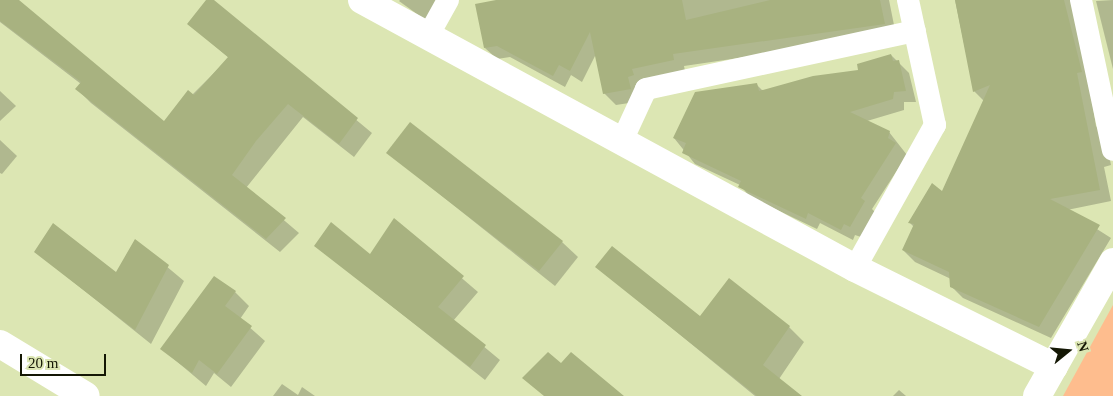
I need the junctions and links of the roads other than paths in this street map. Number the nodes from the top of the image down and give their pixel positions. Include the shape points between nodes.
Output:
1 (362, 0) edge
2 (448, 0) edge
3 (908, 0) edge
4 (1080, 0) edge
5 (915, 31) junction
6 (428, 36) junction
7 (622, 141) junction
8 (1113, 150) edge
9 (1113, 262) edge
10 (855, 268) junction
11 (0, 344) edge
12 (1054, 367) junction
13 (86, 396) edge
14 (1037, 396) edge

1 - 6 street
2 - 6 street
3 - 5 street
4 - 8 street
5 - 7 street via 646,89
5 - 10 street via 934,125
6 - 7 street
7 - 10 street
9 - 12 street
10 - 12 street
11 - 13 street
12 - 14 street

